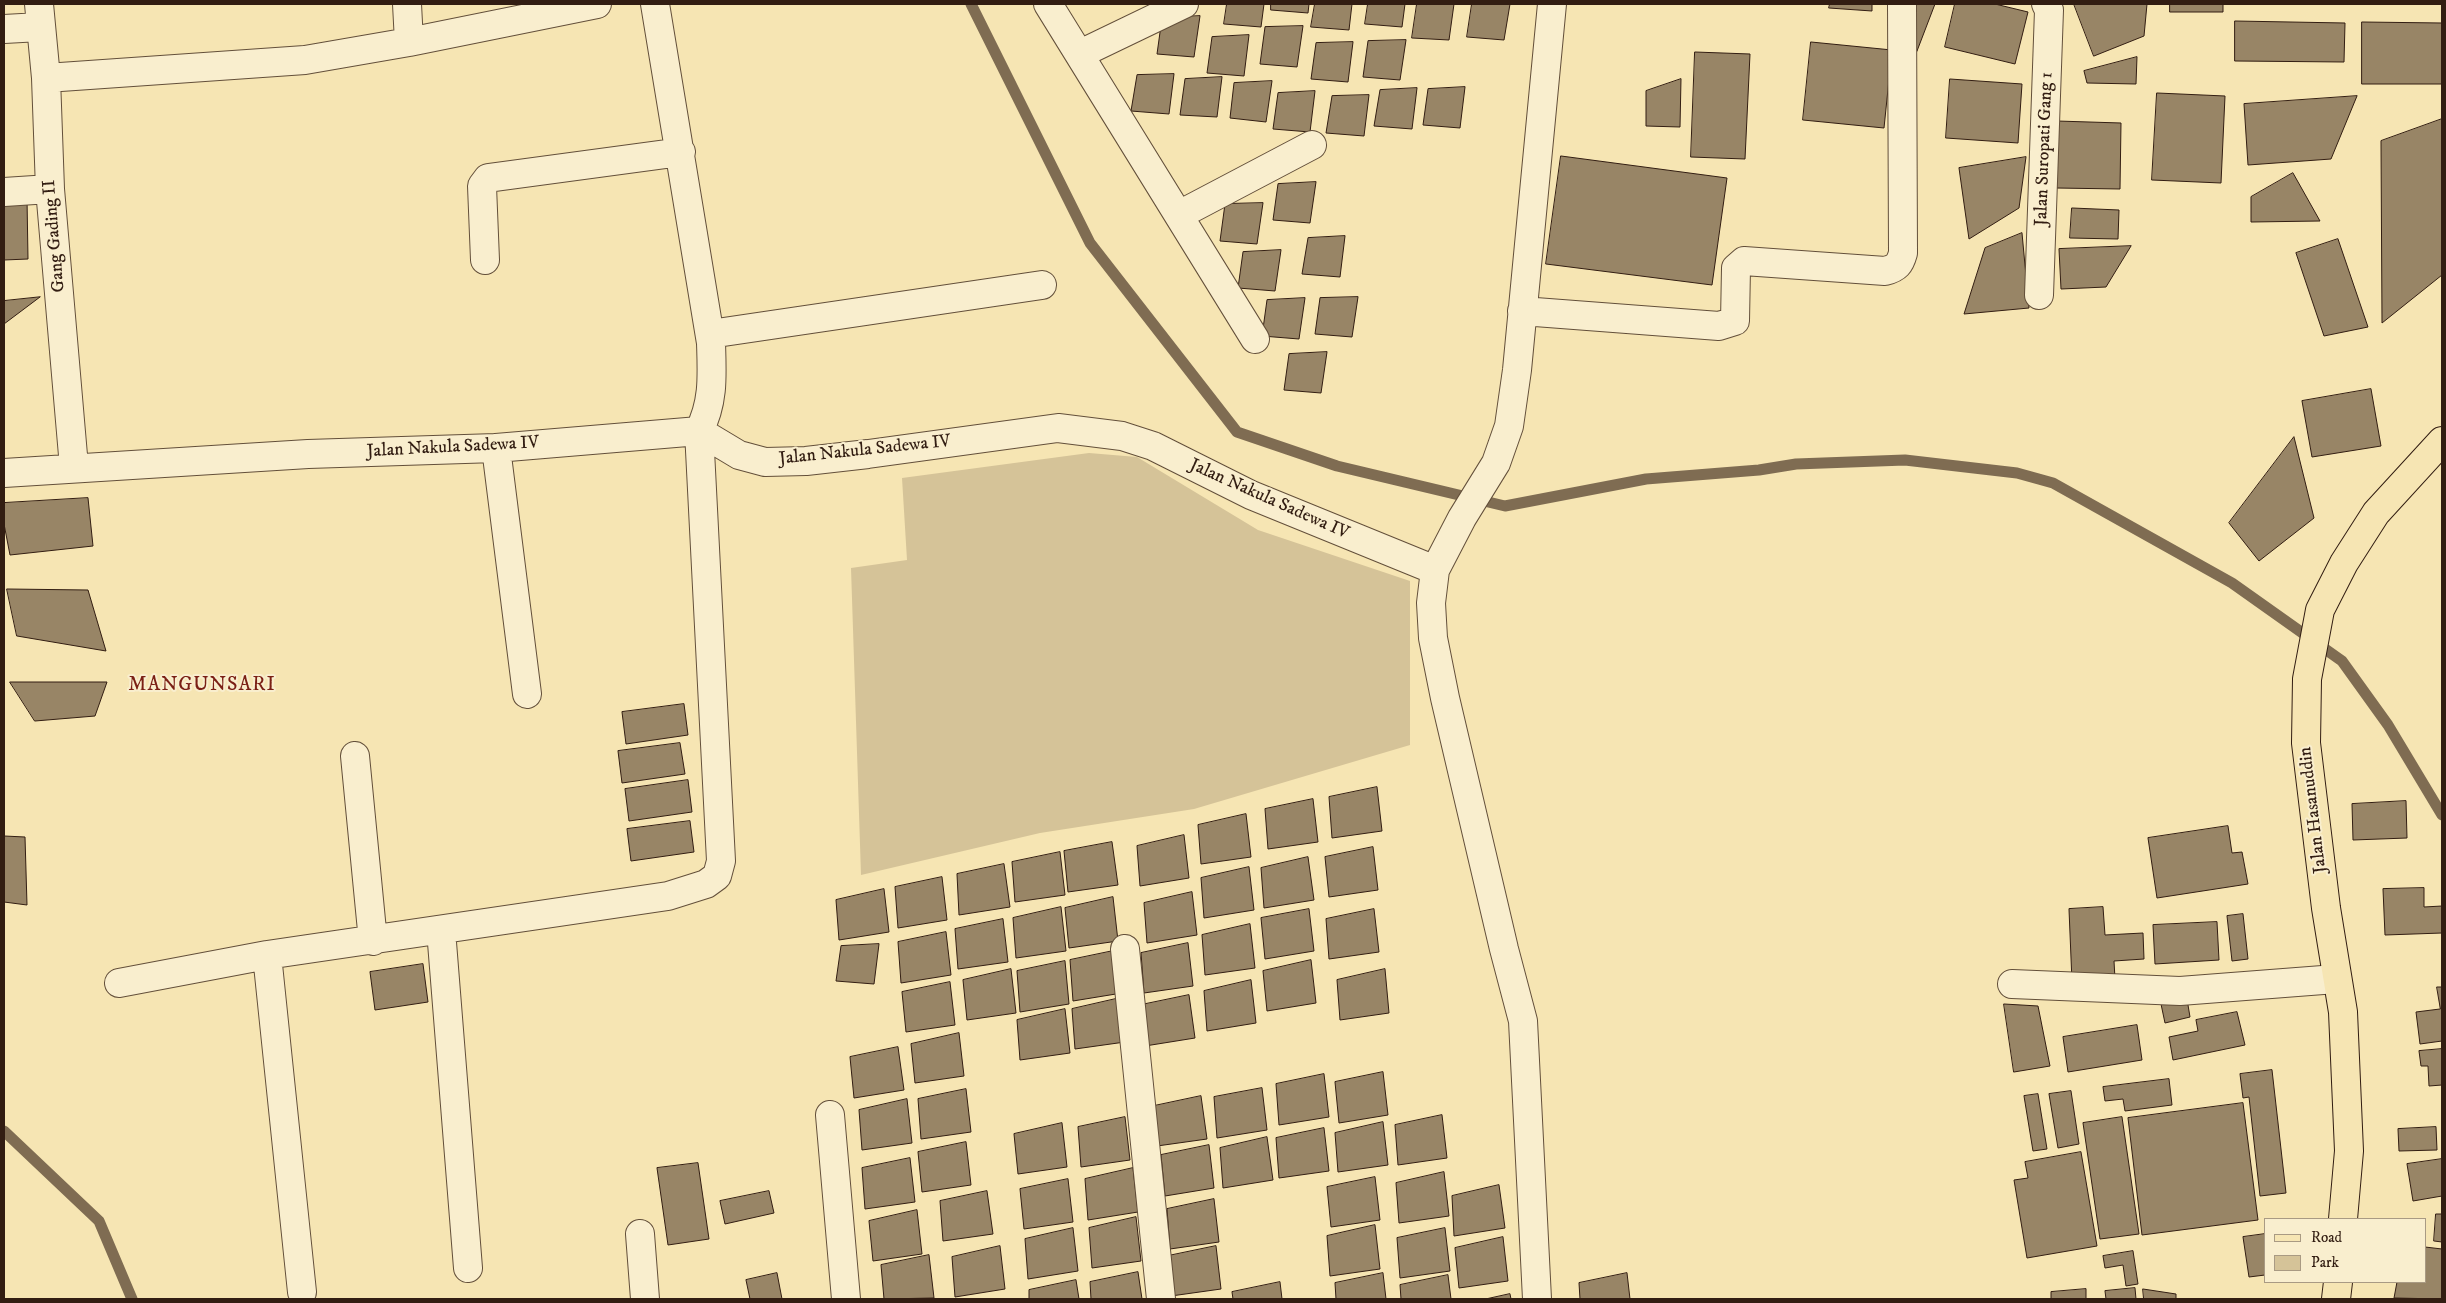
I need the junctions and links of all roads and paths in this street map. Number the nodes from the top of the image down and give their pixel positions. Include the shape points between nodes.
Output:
1 (406, 4) edge
2 (597, 4) edge
3 (655, 4) edge
4 (1048, 4) edge
5 (1184, 4) edge
6 (1552, 4) edge
7 (1902, 4) edge
8 (2046, 4) edge
9 (40, 15) edge
10 (4, 29) edge
11 (409, 42) junction
12 (1080, 54) junction
13 (46, 78) junction
14 (1312, 146) dead end
15 (681, 152) junction
16 (50, 189) junction
17 (4, 192) edge
18 (1179, 215) junction
19 (485, 260) dead end
20 (1042, 285) dead end
21 (2039, 296) dead end
22 (1522, 311) junction
23 (710, 334) junction
24 (1255, 339) dead end
25 (699, 432) junction
26 (2442, 441) edge
27 (496, 448) junction
28 (74, 467) junction
29 (4, 473) edge
30 (1435, 570) junction
31 (527, 694) dead end
32 (355, 756) dead end
33 (441, 930) junction
34 (374, 941) junction
35 (1124, 949) dead end
36 (267, 955) junction
37 (2336, 979) junction
38 (119, 983) dead end
39 (2012, 984) dead end
40 (830, 1115) dead end
41 (2343, 1218) edge
42 (640, 1234) dead end
43 (468, 1268) dead end
44 (2338, 1283) edge
45 (302, 1292) dead end
46 (645, 1299) edge
47 (846, 1299) edge
48 (1161, 1299) edge
49 (1537, 1299) edge
50 (2336, 1299) edge

1 - 11 street
2 - 11 street
3 - 15 street
4 - 12 street
5 - 12 street
6 - 22 street
7 - 22 street via 1903,253 1900,264 1885,271 1744,261 1736,268 1735,321 1719,326
8 - 21 street, Jalan Suropati Gang 1 via 2049,10
9 - 10 street
9 - 13 street, Gang Gading II
11 - 13 street via 304,60
12 - 18 street
13 - 16 street, Gang Gading II
14 - 18 street
15 - 19 street via 488,178 482,186
15 - 23 street
16 - 17 street
16 - 28 street, Gang Gading II
18 - 24 street
20 - 23 street
22 - 30 street via 1509,426 1496,462
23 - 25 street via 712,373 708,412
25 - 27 street, Jalan Nakula Sadewa IV
25 - 30 street, Jalan Nakula Sadewa IV via 739,455 765,462 868,454 1058,428 1122,436 1153,446 1251,495
25 - 33 street via 721,861 717,876 706,884 668,896
26 - 37 main road, Jalan Hasanuddin via 2376,513 2344,563 2320,610 2307,679 2306,743
27 - 28 street, Jalan Nakula Sadewa IV
27 - 31 street
28 - 29 street, Jalan Nakula Sadewa IV
30 - 49 street via 1431,603 1433,638 1523,1021
32 - 34 street
33 - 34 street
33 - 43 street
34 - 36 street
35 - 48 street
36 - 38 street
36 - 45 street
37 - 39 street via 2180,991
37 - 41 main road, Jalan Hasanuddin via 2343,1012 2349,1151
40 - 47 street
42 - 46 street
44 - 50 main road

